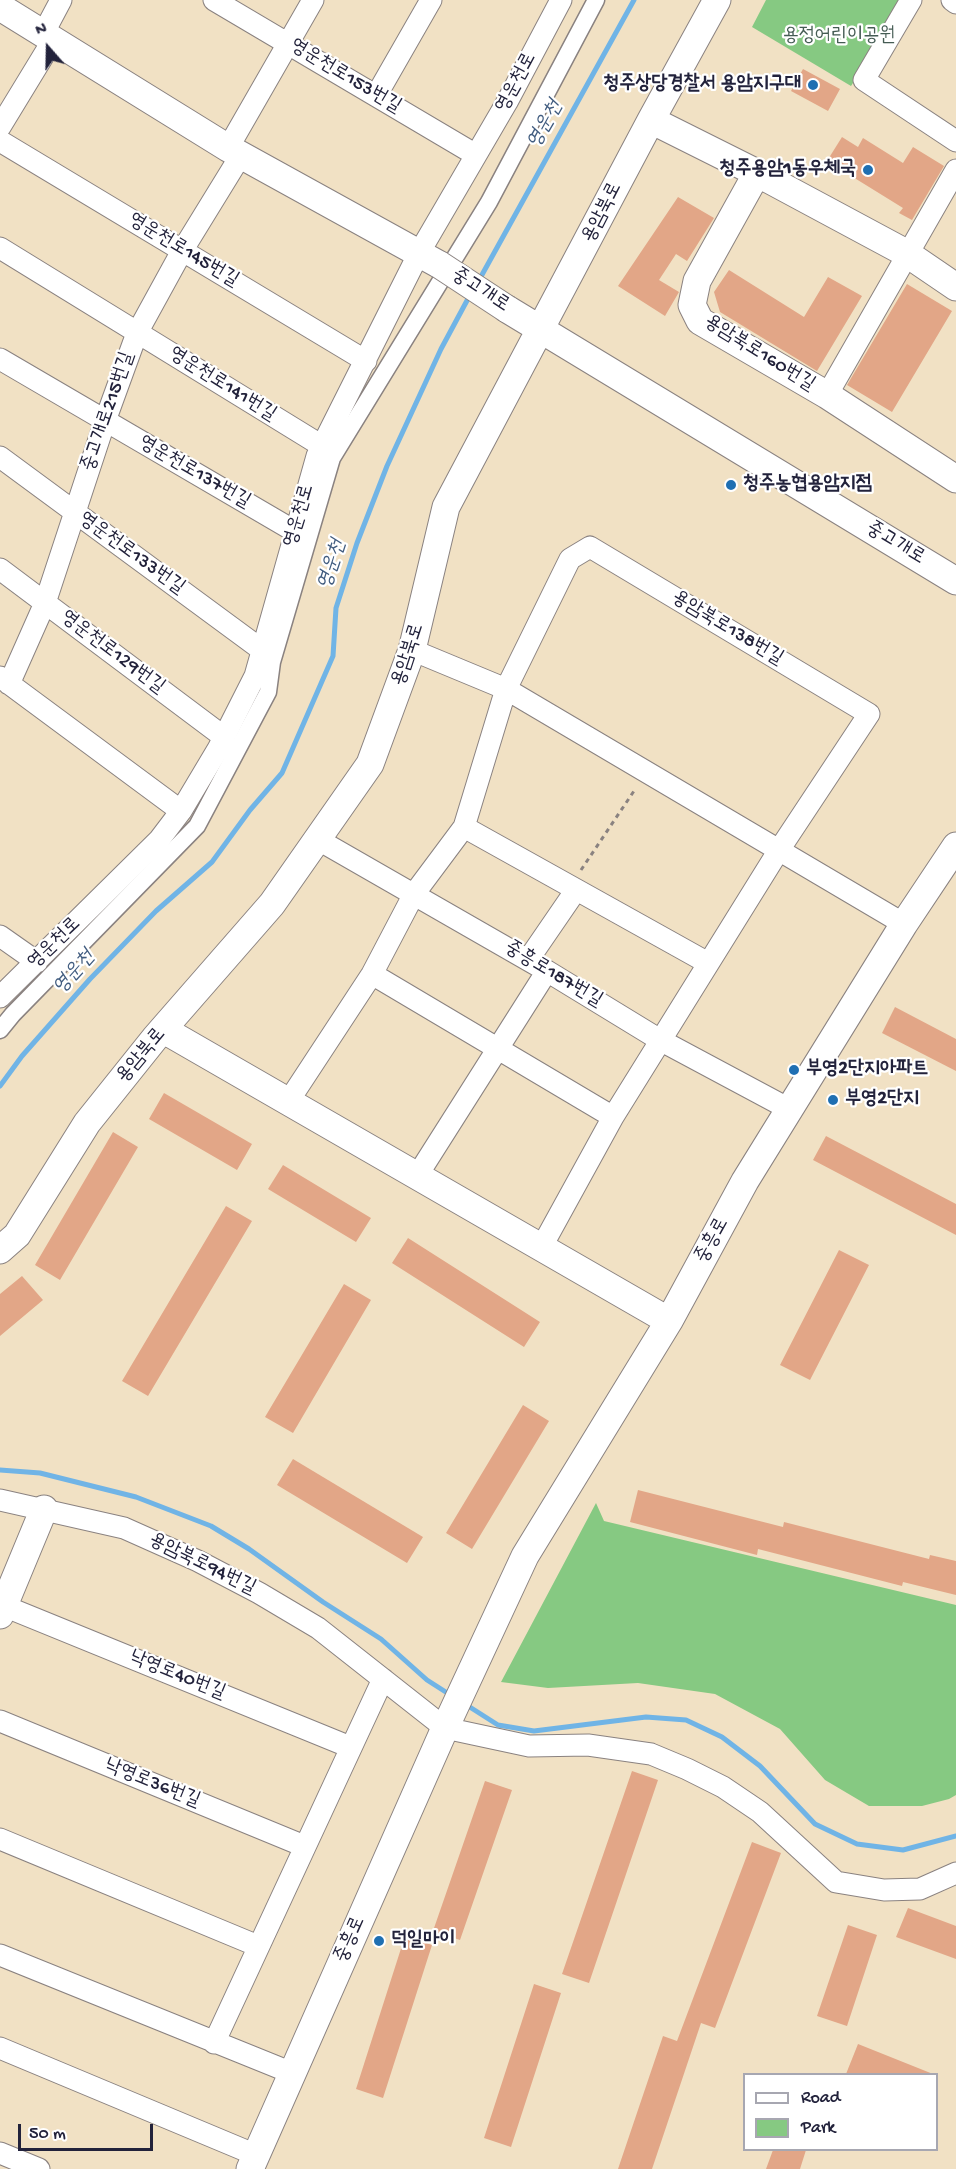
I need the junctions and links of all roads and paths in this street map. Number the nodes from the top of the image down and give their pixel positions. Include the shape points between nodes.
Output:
1 (61, 0) edge
2 (214, 0) edge
3 (313, 0) edge
4 (430, 0) edge
5 (561, 0) edge
6 (596, 0) edge
7 (717, 0) edge
8 (911, 0) edge
9 (951, 0) edge
10 (956, 3) edge
11 (0, 8) edge
12 (48, 37) junction
13 (289, 44) junction
14 (376, 96) junction
15 (651, 120) junction
16 (0, 127) edge
17 (0, 141) edge
18 (956, 141) edge
19 (234, 152) junction
20 (476, 155) junction
21 (956, 170) edge
22 (757, 173) junction
23 (0, 248) edge
24 (182, 251) junction
25 (906, 253) junction
26 (429, 260) junction
27 (956, 287) edge
28 (542, 331) junction
29 (137, 333) junction
30 (0, 359) edge
31 (366, 362) junction
32 (827, 395) junction
33 (105, 421) junction
34 (322, 446) junction
35 (0, 457) edge
36 (956, 478) edge
37 (75, 512) junction
38 (296, 532) junction
39 (0, 569) edge
40 (956, 581) edge
41 (45, 603) junction
42 (262, 650) junction
43 (412, 650) junction
44 (3, 680) edge
45 (506, 689) junction
46 (224, 737) junction
47 (647, 772) junction
48 (181, 812) junction
49 (464, 827) junction
50 (317, 839) junction
51 (956, 846) edge
52 (779, 849) junction
53 (573, 888) junction
54 (414, 894) junction
55 (904, 924) junction
56 (0, 936) edge
57 (528, 960) junction
58 (37, 962) junction
59 (708, 963) junction
60 (547, 970) junction
61 (372, 974) junction
62 (0, 997) edge
63 (0, 1030) edge
64 (164, 1030) junction
65 (660, 1040) junction
66 (497, 1048) junction
67 (288, 1102) junction
68 (789, 1110) junction
69 (613, 1117) junction
70 (417, 1176) junction
71 (541, 1248) junction
72 (0, 1250) edge
73 (669, 1321) junction
74 (0, 1500) edge
75 (44, 1509) junction
76 (2, 1610) edge
77 (383, 1679) junction
78 (448, 1720) junction
79 (0, 1721) edge
80 (350, 1747) junction
81 (0, 1839) edge
82 (301, 1854) junction
83 (956, 1873) edge
84 (258, 1946) junction
85 (0, 1955) edge
86 (214, 2043) junction
87 (0, 2048) edge
88 (292, 2073) junction
89 (0, 2153) edge
90 (253, 2162) edge
91 (39, 2169) edge

1 - 12 street
2 - 13 street, 영운천로153번길
3 - 13 street, 중고개로215번길
4 - 14 street
5 - 20 street, 영운천로
6 - 63 street via 489,202 332,458 272,662 268,692 197,826
7 - 15 street, 용암북로
8 - 18 street via 864,80
9 - 10 street
11 - 12 street, 중고개로
12 - 16 street
12 - 19 street, 중고개로
13 - 14 street, 영운천로153번길
13 - 19 street, 중고개로215번길
14 - 20 street, 영운천로153번길
15 - 22 street
15 - 28 street, 용암북로
17 - 24 street, 영운천로145번길
19 - 24 street, 중고개로215번길
19 - 26 street, 중고개로
20 - 26 street, 영운천로
21 - 25 street
22 - 25 street
22 - 32 street, 용암북로160번길 via 697,282 692,305 700,321
23 - 29 street, 영운천로141번길
24 - 29 street, 중고개로215번길
24 - 31 street, 영운천로145번길
25 - 27 street
25 - 32 street
26 - 28 street, 중고개로, bridge
26 - 31 street, 영운천로
28 - 40 street, 중고개로
28 - 43 street, 용암북로 via 446,507
29 - 33 street, 중고개로215번길
29 - 34 street, 영운천로141번길
30 - 33 street, 영운천로137번길
31 - 34 street, 영운천로
32 - 36 street, 용암북로160번길
33 - 37 street, 중고개로215번길
33 - 38 street, 영운천로137번길
34 - 38 street, 영운천로
35 - 37 street, 영운천로133번길
37 - 41 street, 중고개로215번길
37 - 42 street, 영운천로133번길
38 - 42 street, 영운천로
39 - 41 street, 영운천로129번길
41 - 44 street, 중고개로215번길
41 - 46 street, 영운천로129번길
42 - 46 street, 영운천로 via 255,676
43 - 45 street
43 - 50 street, 용암북로 via 370,764
44 - 48 street
45 - 47 street
45 - 49 street, 용암북로138번길
45 - 52 street, 용암북로138번길 via 570,559 590,547 869,714
46 - 48 street, 영운천로
47 - 52 street
47 - 53 path
48 - 58 street, 영운천로 via 159,840
49 - 53 street
49 - 54 street, 용암북로138번길
50 - 54 street, 중흥로187번길
50 - 64 street, 용암북로 via 272,904
51 - 55 street, 중흥로
52 - 55 street
52 - 59 street, 용암북로138번길
53 - 57 street
53 - 59 street
54 - 57 street, 중흥로187번길
54 - 61 street, 용암북로138번길
55 - 68 street, 중흥로
56 - 58 street
57 - 60 street, 중흥로187번길
58 - 62 street, 영운천로
59 - 65 street, 용암북로138번길
60 - 65 street, 중흥로187번길
60 - 66 street
61 - 66 street
61 - 67 street, 용암북로138번길
64 - 67 street
64 - 72 street, 용암북로 via 87,1123 17,1235
65 - 68 street, 중흥로187번길
65 - 69 street, 용암북로138번길
66 - 69 street
66 - 70 street
67 - 70 street
68 - 73 street, 중흥로 via 745,1181
69 - 71 street, 용암북로138번길
70 - 71 street
71 - 73 street
73 - 78 street, 중흥로 via 525,1556
74 - 75 street, 용암북로94번길
75 - 76 street
75 - 77 street, 용암북로94번길 via 124,1528 198,1561 318,1629
76 - 80 street, 낙영로40번길
77 - 78 street, 용암북로94번길
77 - 80 street
78 - 83 street via 530,1746 588,1745 651,1754 723,1787 760,1812 836,1882 884,1890 920,1889
78 - 88 street, 중흥로
79 - 82 street, 낙영로36번길
80 - 82 street
81 - 84 street
82 - 84 street
84 - 86 street
85 - 86 street
86 - 88 street
87 - 90 street
88 - 90 street, 중흥로
89 - 91 street

